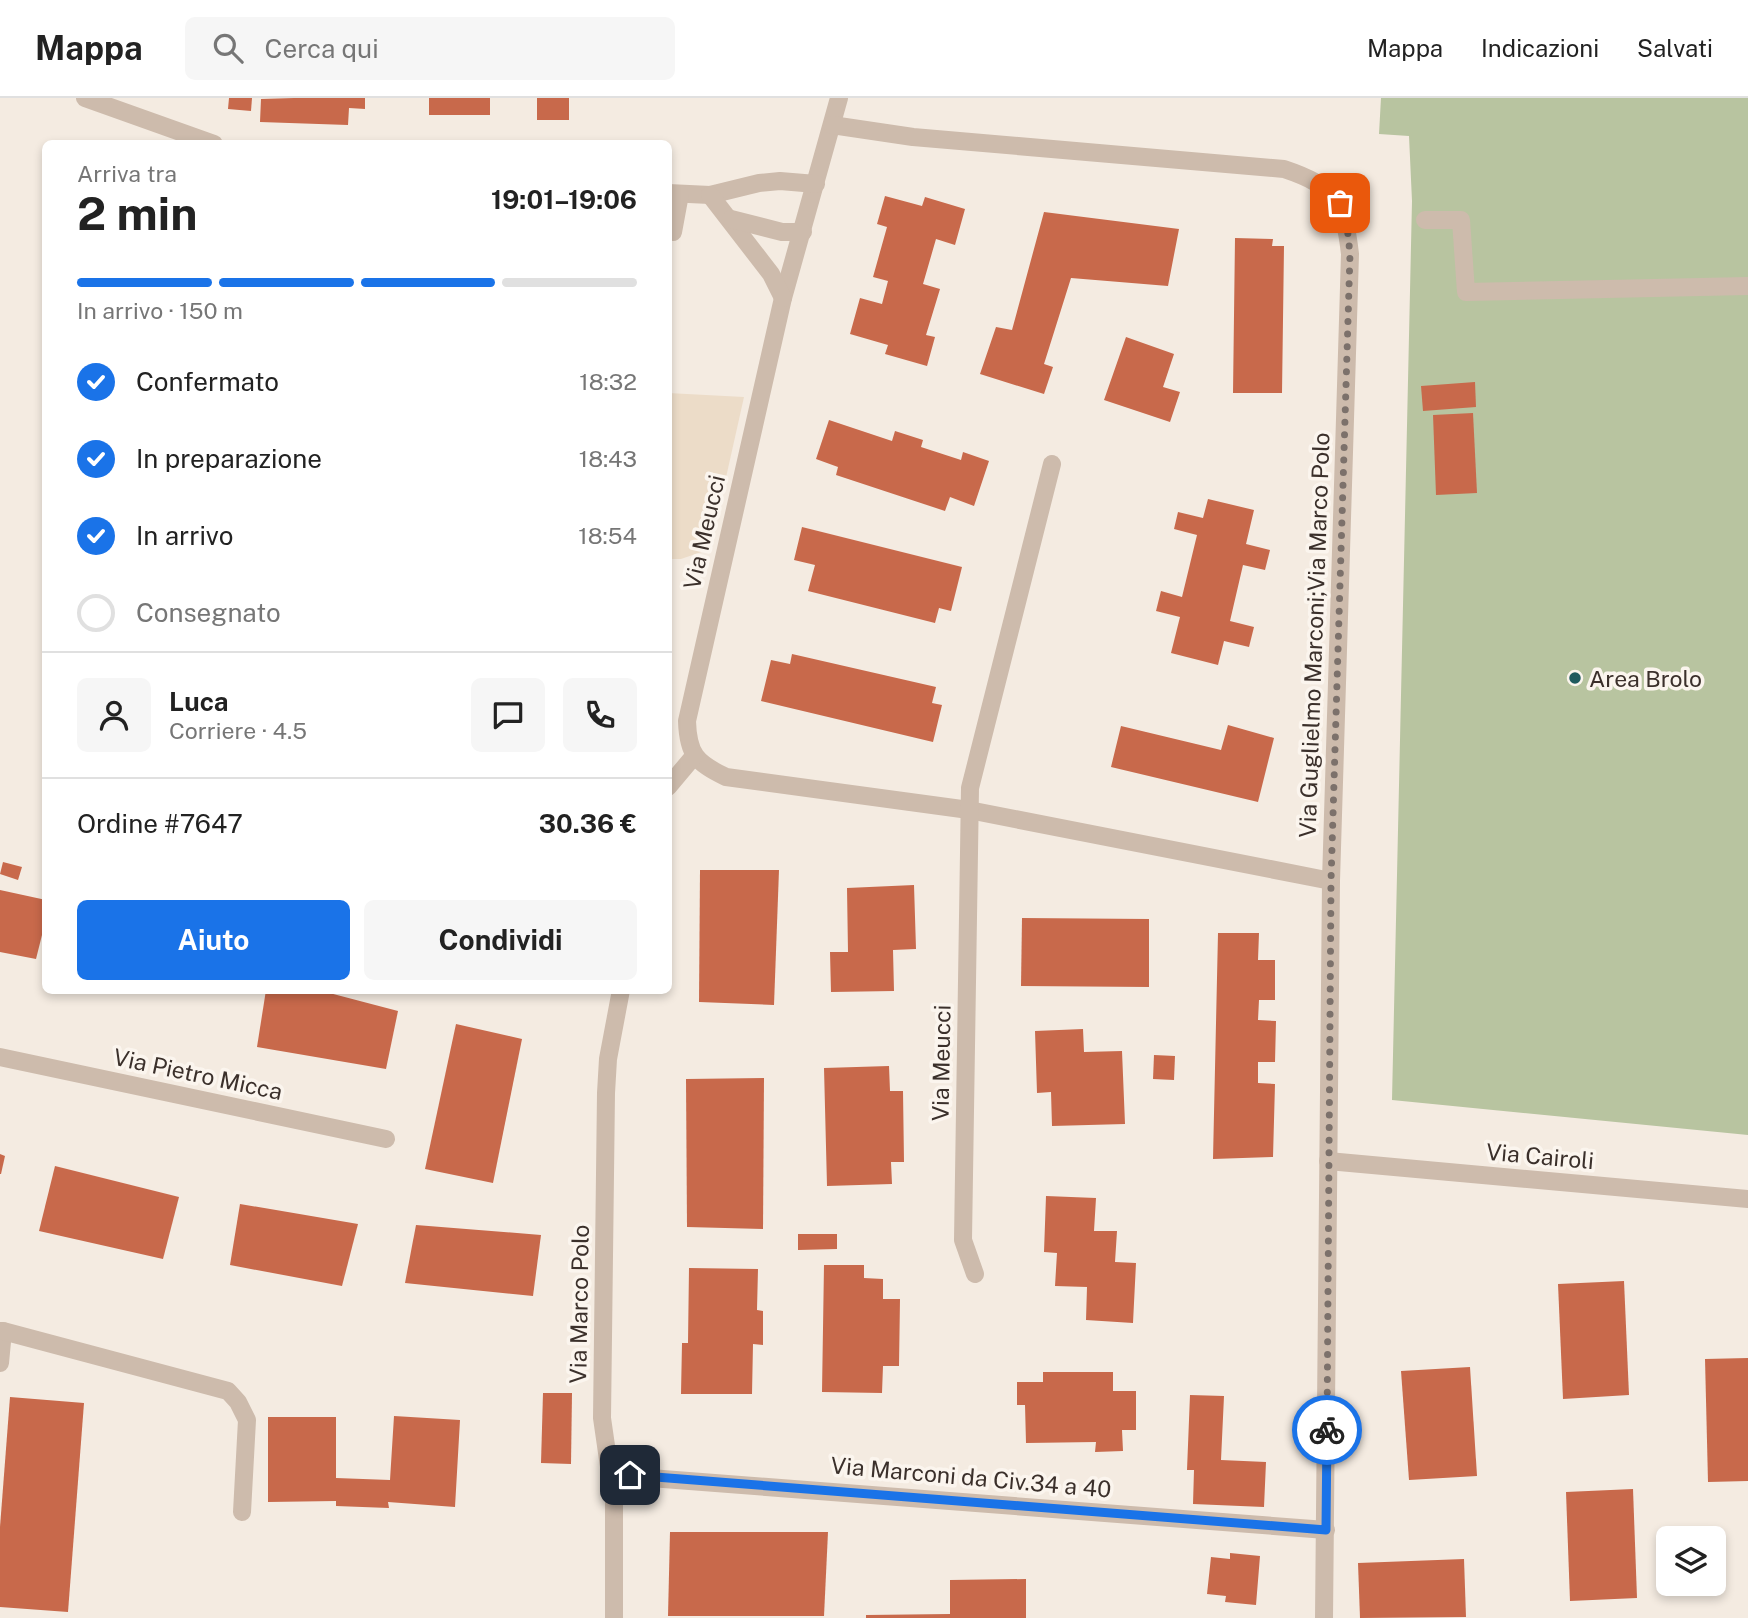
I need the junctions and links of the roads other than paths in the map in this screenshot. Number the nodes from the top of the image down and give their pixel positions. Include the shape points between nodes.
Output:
1 (85, 98) edge
2 (839, 98) edge
3 (832, 125) junction
4 (203, 140) edge
5 (816, 184) junction
6 (674, 194) edge
7 (710, 195) junction
8 (732, 219) junction
9 (1425, 220) dead end
10 (673, 232) dead end
11 (803, 232) junction
12 (1748, 286) edge
13 (783, 298) junction
14 (1052, 464) dead end
15 (694, 756) junction
16 (672, 782) edge
17 (969, 810) junction
18 (1331, 881) junction
19 (620, 994) edge
20 (0, 1057) edge
21 (386, 1139) dead end
22 (1328, 1161) junction
23 (1748, 1199) edge
24 (975, 1274) dead end
25 (1, 1331) edge
26 (0, 1363) edge
27 (611, 1475) junction
28 (242, 1512) dead end
29 (1326, 1530) junction
30 (614, 1618) edge
31 (1324, 1618) edge

1 - 4 street
2 - 3 street
3 - 5 street, Via Meucci
3 - 18 street, Via Guglielmo Marconi;Via Marco Polo via 914,137 1284,169 1315,182 1340,203 1350,254
5 - 7 street via 759,183
5 - 11 street, Via Meucci
6 - 7 street
6 - 10 street
7 - 8 street
8 - 11 street via 782,232
8 - 13 street
9 - 12 street via 1461,220 1466,292
11 - 13 street, Via Meucci
13 - 15 street, Via Meucci via 687,721 687,744
14 - 17 street, Via Meucci via 970,788
15 - 16 street
15 - 17 street via 726,777
17 - 18 street
17 - 24 street, Via Meucci via 963,1240
18 - 22 street, Via Guglielmo Marconi;Via Marco Polo
19 - 27 street, Via Marco Polo via 606,1093 602,1418
20 - 21 street, Via Pietro Micca
22 - 23 street, Via Cairoli
22 - 29 street, Via Guglielmo Marconi;Via Marco Polo
25 - 26 street
25 - 28 street via 228,1391 247,1420
27 - 29 street, Via Marconi da Civ.34 a 40
27 - 30 street, Via Marco Polo
29 - 31 street, Via Guglielmo Marconi;Via Marco Polo

